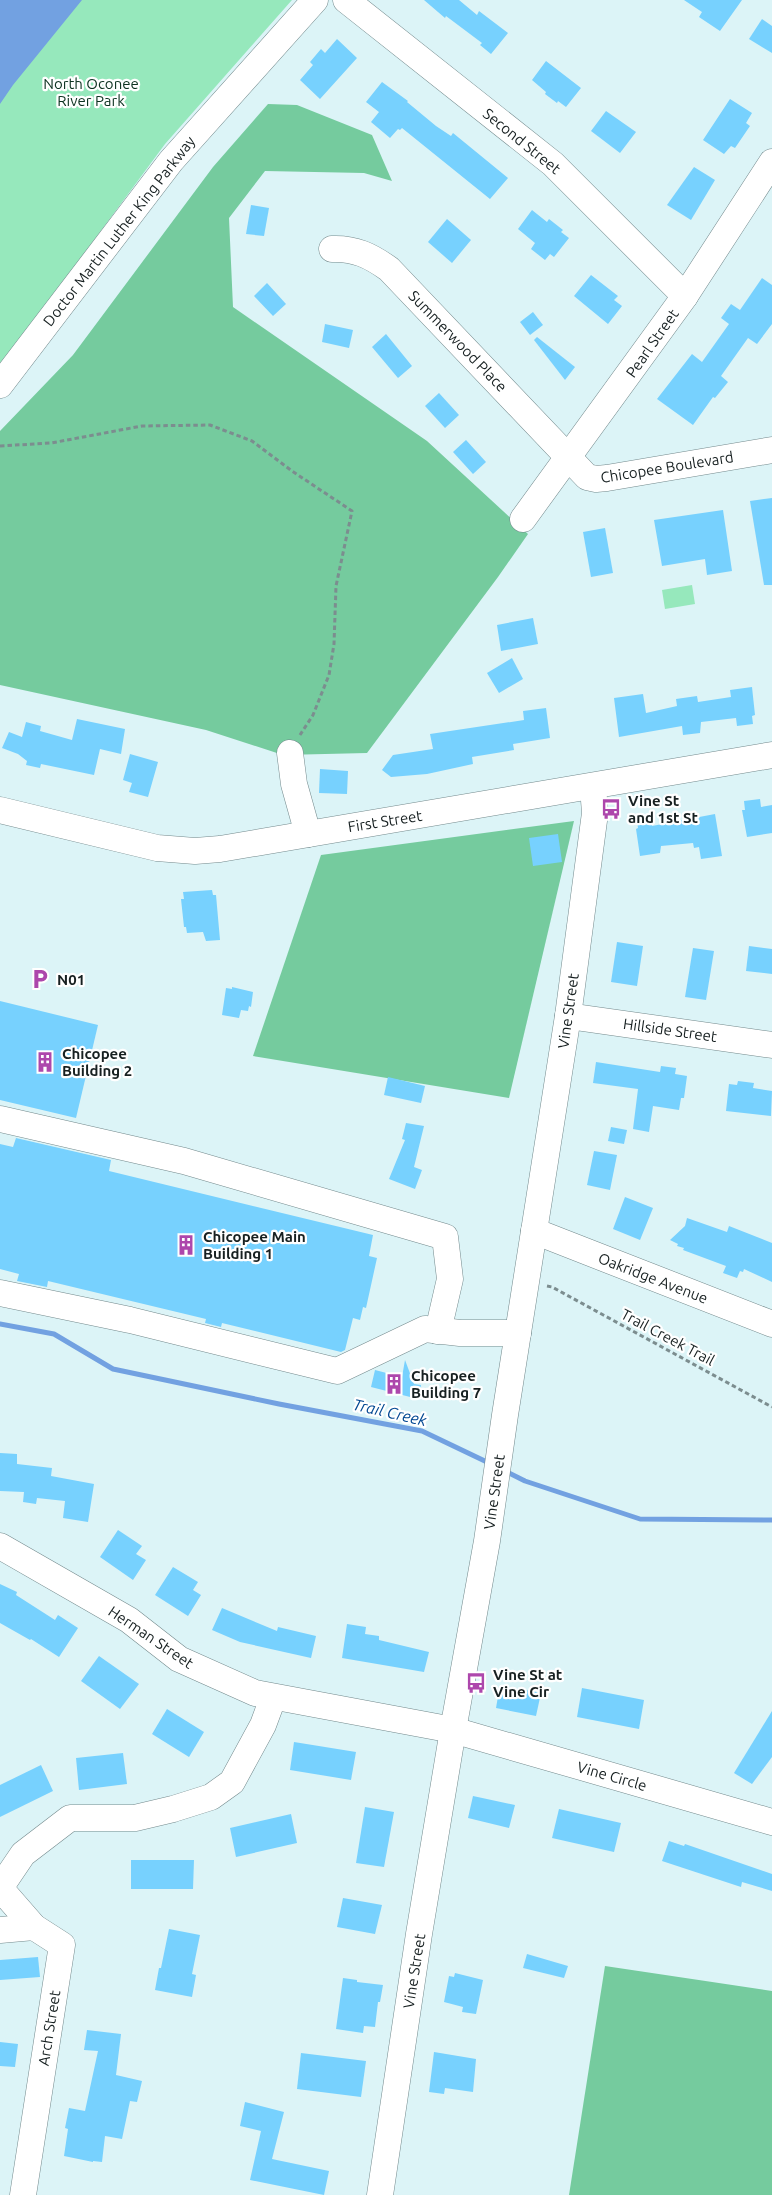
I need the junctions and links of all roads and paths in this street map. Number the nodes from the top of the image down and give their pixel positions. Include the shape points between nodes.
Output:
1 (315, 0) edge
2 (346, 0) edge
3 (772, 162) edge
4 (332, 249) dead end
5 (685, 296) junction
6 (0, 385) edge
7 (0, 446) edge
8 (772, 450) edge
9 (569, 458) junction
10 (523, 519) dead end
11 (290, 753) joint
12 (772, 755) edge
13 (593, 787) junction
14 (0, 810) edge
15 (308, 834) junction
16 (568, 1016) junction
17 (772, 1045) edge
18 (0, 1119) edge
19 (534, 1231) junction
20 (552, 1287) dead end
21 (0, 1293) edge
22 (772, 1324) edge
23 (438, 1331) junction
24 (518, 1333) junction
25 (772, 1407) edge
26 (0, 1546) edge
27 (273, 1698) junction
28 (453, 1730) junction
29 (772, 1822) edge
30 (0, 1888) edge
31 (34, 1927) junction
32 (0, 1930) edge
33 (23, 2195) edge
34 (380, 2195) edge

1 - 6 street, Doctor Martin Luther King Parkway via 171,160
2 - 5 street, Second Street via 553,164
3 - 5 street, Pearl Street
4 - 9 street, Summerwood Place via 359,252 389,269
5 - 9 street, Pearl Street
7 - 11 path via 51,443 142,426 210,425 252,441 352,510 336,586 329,675 313,716
8 - 9 street, Chicopee Boulevard via 596,479 587,477
9 - 10 street, Pearl Street
11 - 15 street
12 - 13 street, First Street
13 - 15 street, First Street
13 - 16 street, Vine Street via 595,813
14 - 15 street, First Street via 157,848 203,850
16 - 17 street, Hillside Street
16 - 19 street, Vine Street
18 - 23 street via 184,1161 445,1237 450,1279
19 - 22 street, Oakridge Avenue
19 - 24 street, Vine Street
20 - 25 path, Trail Creek Trail
21 - 23 street via 130,1320 337,1371 425,1329
23 - 24 street
24 - 28 street, Vine Street via 487,1541
26 - 27 street, Herman Street via 129,1620 179,1659
27 - 28 street, Herman Street
27 - 30 street via 232,1782 211,1797 135,1818 70,1818 23,1854
28 - 29 street, Vine Circle
28 - 34 street, Vine Street
30 - 31 street, Arch Street
31 - 32 street
31 - 33 street, Arch Street via 62,1945

